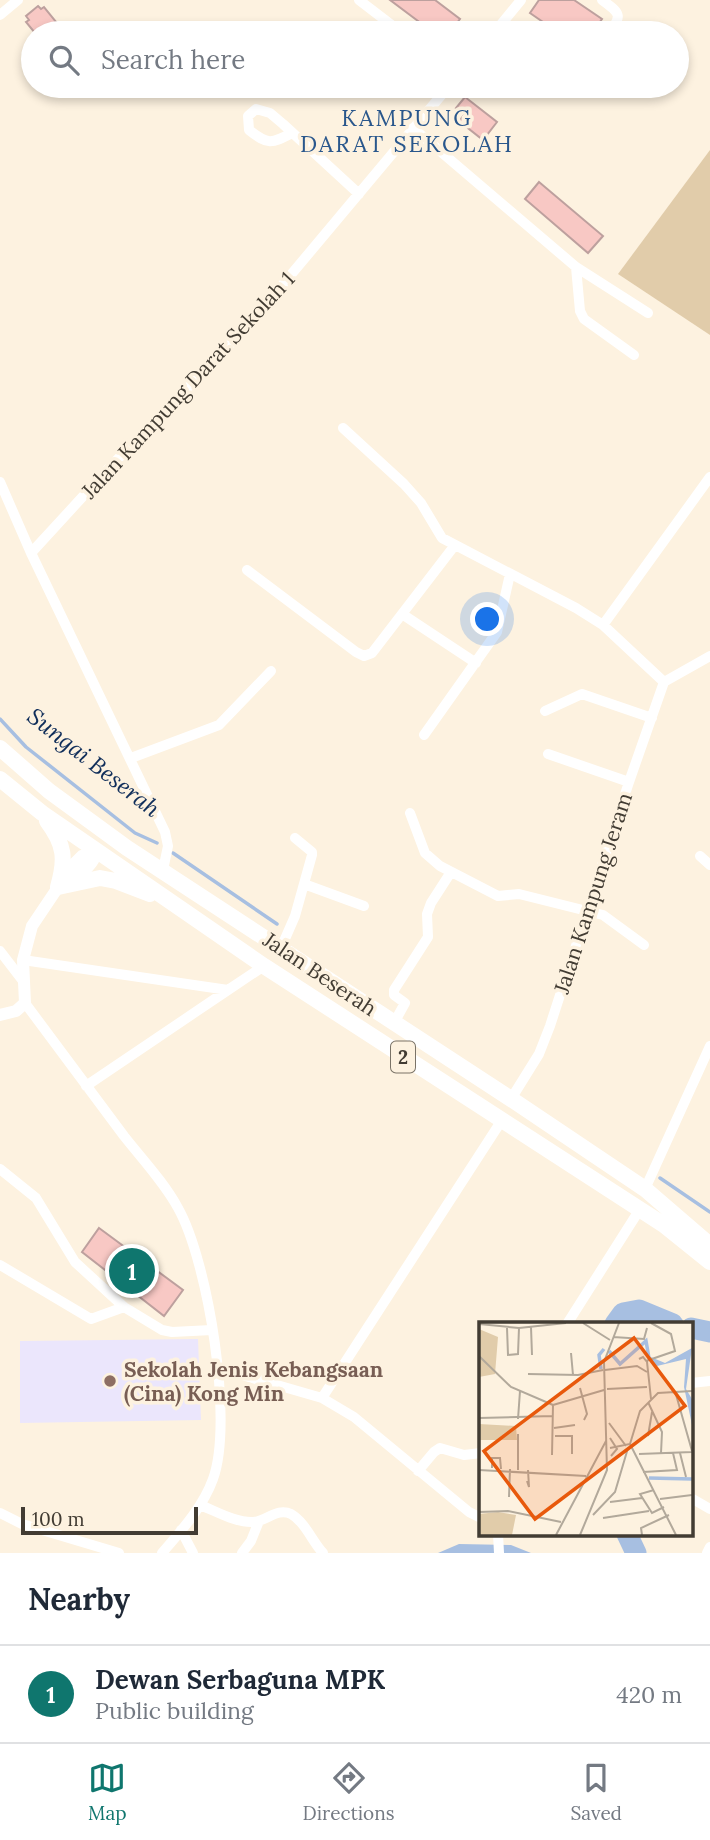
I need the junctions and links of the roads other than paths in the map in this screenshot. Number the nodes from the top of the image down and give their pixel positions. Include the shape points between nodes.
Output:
1 (18, 0) edge
2 (359, 0) edge
3 (521, 0) edge
4 (602, 0) edge
5 (0, 15) edge
6 (386, 21) edge
7 (504, 21) edge
8 (618, 21) edge
9 (439, 98) edge
10 (413, 128) junction
11 (292, 134) dead end
12 (359, 194) junction
13 (576, 267) junction
14 (648, 313) dead end
15 (634, 355) dead end
16 (343, 428) dead end
17 (710, 477) edge
18 (0, 482) edge
19 (455, 544) junction
20 (31, 553) junction
21 (247, 570) dead end
22 (510, 575) junction
23 (402, 614) junction
24 (603, 625) junction
25 (710, 656) edge
26 (476, 663) junction
27 (271, 671) dead end
28 (664, 682) junction
29 (545, 711) dead end
30 (652, 718) junction
31 (424, 734) dead end
32 (0, 748) edge
33 (548, 754) dead end
34 (131, 758) junction
35 (0, 779) edge
36 (629, 782) junction
37 (42, 813) junction
38 (410, 813) dead end
39 (94, 823) junction
40 (295, 838) dead end
41 (127, 848) junction
42 (97, 850) junction
43 (700, 856) dead end
44 (710, 865) edge
45 (163, 870) junction
46 (452, 872) junction
47 (304, 884) junction
48 (58, 887) junction
49 (175, 904) junction
50 (364, 906) dead end
51 (586, 910) junction
52 (644, 945) dead end
53 (281, 948) junction
54 (0, 951) edge
55 (23, 960) junction
56 (264, 966) junction
57 (23, 981) junction
58 (228, 990) junction
59 (24, 1003) junction
60 (0, 1015) edge
61 (394, 1023) junction
62 (710, 1046) edge
63 (86, 1086) junction
64 (511, 1099) junction
65 (502, 1119) junction
66 (0, 1169) edge
67 (645, 1189) junction
68 (640, 1209) junction
69 (710, 1245) edge
70 (710, 1262) edge
71 (0, 1265) edge
72 (124, 1307) junction
73 (568, 1322) edge
74 (212, 1330) junction
75 (218, 1368) junction
76 (710, 1381) edge
77 (692, 1383) edge
78 (322, 1398) junction
79 (479, 1453) edge
80 (418, 1471) junction
81 (692, 1499) edge
82 (200, 1505) junction
83 (710, 1509) edge
84 (0, 1513) edge
85 (479, 1517) edge
86 (259, 1521) junction
87 (181, 1530) junction
88 (498, 1535) edge
89 (710, 1547) edge
90 (119, 1553) edge
91 (162, 1553) edge
92 (193, 1553) edge
93 (242, 1553) edge
94 (323, 1553) edge
95 (499, 1553) edge
96 (707, 1553) edge

1 - 5 street
2 - 6 street
3 - 7 street
4 - 8 street via 616,10
9 - 10 street, Jalan Kampung Darat Sekolah 1
10 - 12 street, Jalan Kampung Darat Sekolah 1
10 - 13 street
11 - 12 street
12 - 20 street, Jalan Kampung Darat Sekolah 1 via 248,326
13 - 14 street
13 - 15 street via 584,319
16 - 19 street via 404,484 442,538
17 - 24 street
18 - 20 street
19 - 22 street
19 - 23 street
20 - 34 street
21 - 23 street via 364,656 372,653
22 - 24 street
22 - 26 street via 497,632
23 - 26 street
24 - 28 street
25 - 28 street
26 - 31 street
27 - 34 street via 211,729
28 - 30 street, Jalan Kampung Jeram
29 - 30 street via 582,694
30 - 36 street, Jalan Kampung Jeram
32 - 39 highway, Jalan Beserah / 2
33 - 36 street
34 - 45 street via 165,832 168,846
35 - 37 highway, Jalan Beserah / 2
36 - 51 street, Jalan Kampung Jeram
37 - 42 highway, Jalan Beserah / 2
37 - 48 highway via 63,855
38 - 46 street via 425,853
39 - 41 highway, Jalan Beserah / 2
39 - 42 highway
40 - 47 street via 312,852
41 - 42 highway
41 - 45 highway, Jalan Beserah / 2
42 - 48 street via 82,856
42 - 49 highway, Jalan Beserah / 2
43 - 44 street
45 - 53 highway, Jalan Beserah / 2
46 - 51 street via 498,896 519,894
46 - 61 street via 430,903 428,937 394,990 405,1003
47 - 50 street
47 - 53 street
48 - 49 highway via 100,878
48 - 55 street via 32,926
49 - 56 highway, Jalan Beserah / 2
51 - 52 street via 603,915
51 - 64 street, Jalan Kampung Jeram via 547,1035
53 - 61 highway, Jalan Beserah / 2
54 - 57 street
55 - 57 street
55 - 58 street
56 - 58 street
56 - 65 highway, Jalan Beserah / 2
57 - 59 street
58 - 63 street
59 - 60 street via 16,1011
59 - 63 street
61 - 64 highway, Jalan Beserah / 2
62 - 67 street
63 - 74 street via 178,1209 197,1255
64 - 67 highway, Jalan Beserah / 2
65 - 68 highway, Jalan Beserah / 2
65 - 78 street
66 - 72 street via 36,1198 68,1254
67 - 69 highway, Jalan Beserah / 2
68 - 70 highway, Jalan Beserah / 2
68 - 73 street
71 - 72 street via 91,1320
72 - 74 street via 162,1330
74 - 75 street
75 - 78 street
75 - 82 street via 221,1441 214,1478
76 - 77 street
78 - 80 street via 354,1417
79 - 80 street via 464,1455 440,1448
80 - 85 street
81 - 83 street
82 - 86 street via 245,1522
82 - 87 street
84 - 90 street
86 - 93 street
86 - 94 street via 277,1513 291,1514
87 - 91 street
87 - 92 street
88 - 95 street
89 - 96 street

